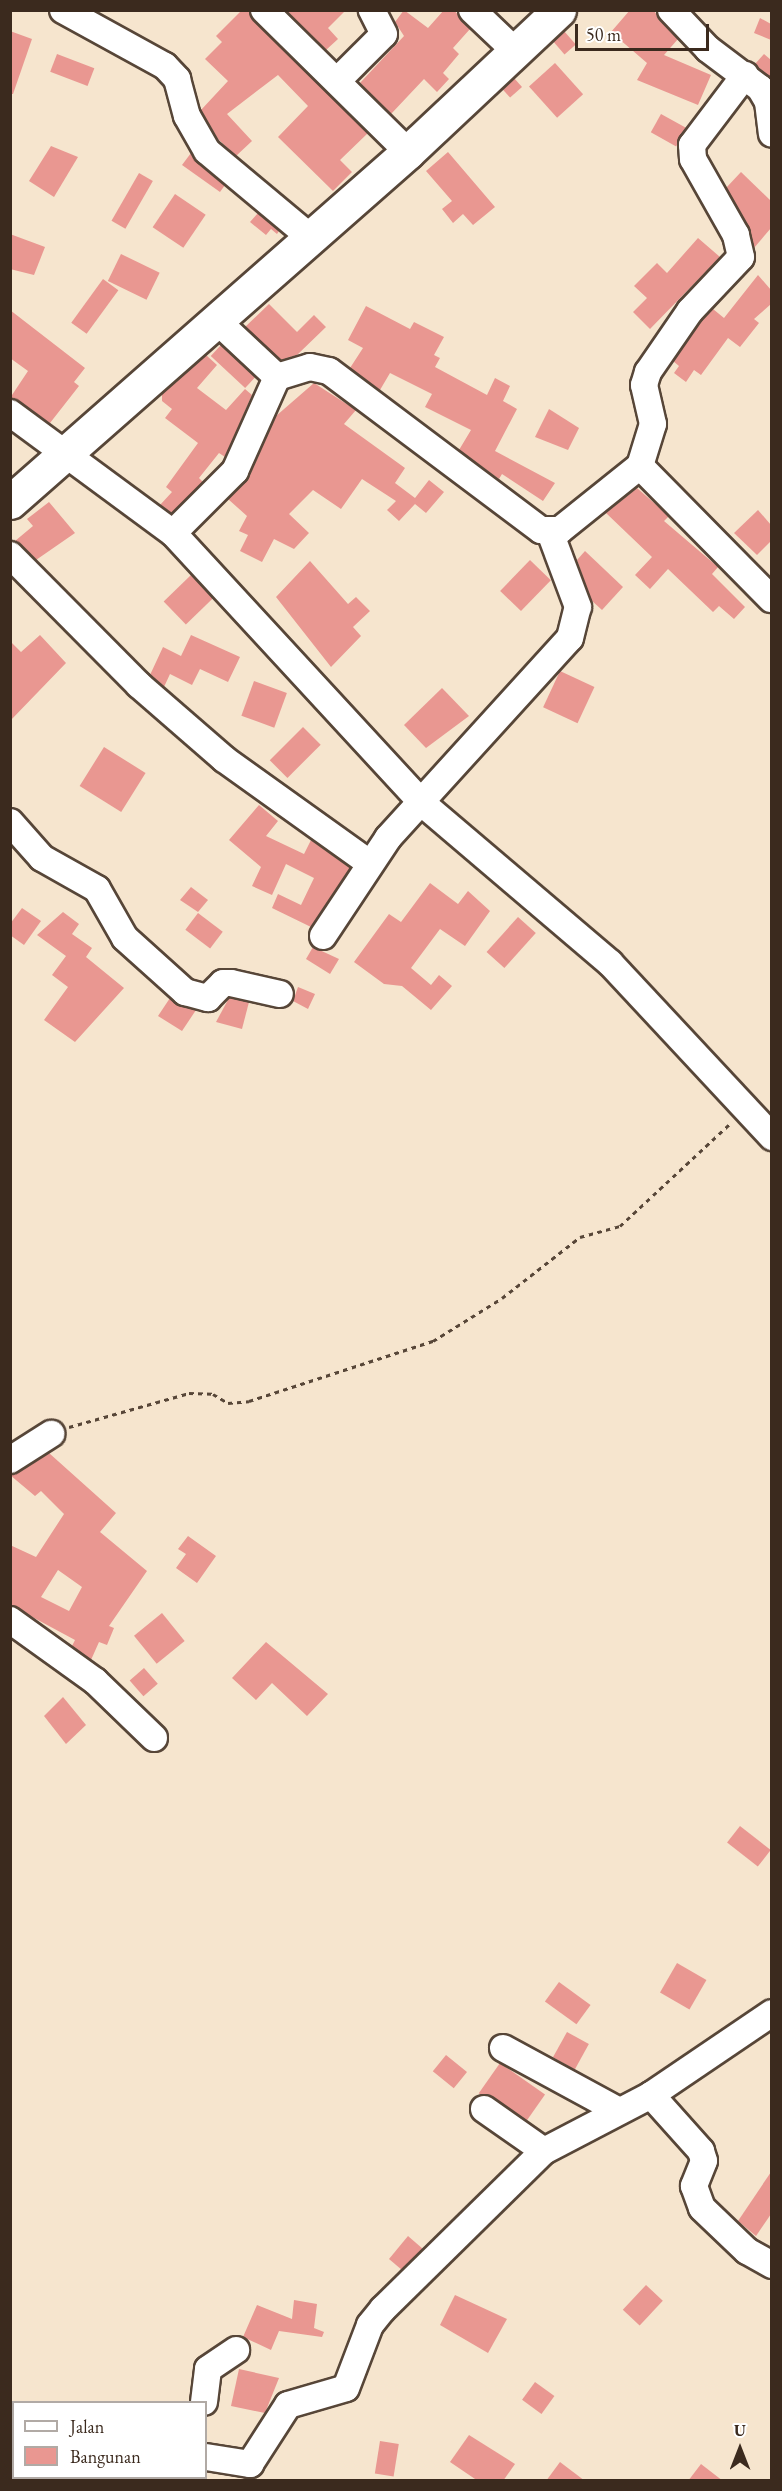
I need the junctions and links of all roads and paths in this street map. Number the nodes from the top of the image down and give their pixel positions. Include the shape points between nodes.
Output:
1 (63, 10) edge
2 (264, 10) edge
3 (372, 10) edge
4 (472, 10) edge
5 (559, 10) edge
6 (671, 10) edge
7 (515, 51) junction
8 (745, 75) junction
9 (337, 81) junction
10 (771, 134) edge
11 (408, 152) junction
12 (310, 237) junction
13 (215, 319) junction
14 (277, 377) junction
15 (10, 413) edge
16 (64, 452) junction
17 (640, 466) junction
18 (10, 502) edge
19 (550, 532) junction
20 (173, 533) junction
21 (10, 555) edge
22 (771, 599) edge
23 (422, 803) junction
24 (10, 822) edge
25 (368, 862) junction
26 (323, 936) dead end
27 (280, 994) dead end
28 (745, 1110) junction
29 (771, 1137) edge
30 (51, 1434) joint
31 (10, 1460) edge
32 (10, 1620) edge
33 (154, 1738) dead end
34 (771, 2013) edge
35 (503, 2048) dead end
36 (651, 2095) junction
37 (484, 2109) dead end
38 (617, 2110) junction
39 (544, 2151) junction
40 (771, 2265) edge
41 (236, 2350) dead end
42 (204, 2401) edge
43 (207, 2457) edge

1 - 12 street via 165,66 177,79 187,116 207,151
2 - 9 street
3 - 9 street via 384,34
4 - 7 street
5 - 7 highway
6 - 8 street
7 - 11 highway
8 - 10 street via 768,102
8 - 17 street via 692,145 693,159 736,235 741,257 690,311 648,372 644,385 653,424
9 - 11 street
11 - 12 highway
12 - 13 highway
13 - 14 street
13 - 16 highway
14 - 19 street via 310,367 329,371 374,409
14 - 20 street via 235,471
15 - 16 street
16 - 18 highway
16 - 20 street
17 - 19 street via 601,502
17 - 22 street
19 - 23 street via 578,607 578,621 555,657
20 - 23 street
21 - 25 street via 139,685 224,759
23 - 25 street
23 - 28 street via 463,843 602,955
24 - 27 street via 42,858 97,889 125,938 185,993 208,998 223,983 231,983
25 - 26 street
28 - 29 street
28 - 30 path via 620,1226 580,1237 502,1298 433,1341 249,1401 228,1403 213,1394 189,1393
30 - 31 street
32 - 33 street via 95,1681
34 - 36 street
35 - 38 street
36 - 38 street
36 - 40 street via 701,2151 704,2161 694,2186 702,2208 747,2252
37 - 39 street
38 - 39 street
39 - 43 street via 383,2309 370,2325 346,2388 288,2405 250,2464
41 - 42 street via 208,2369

